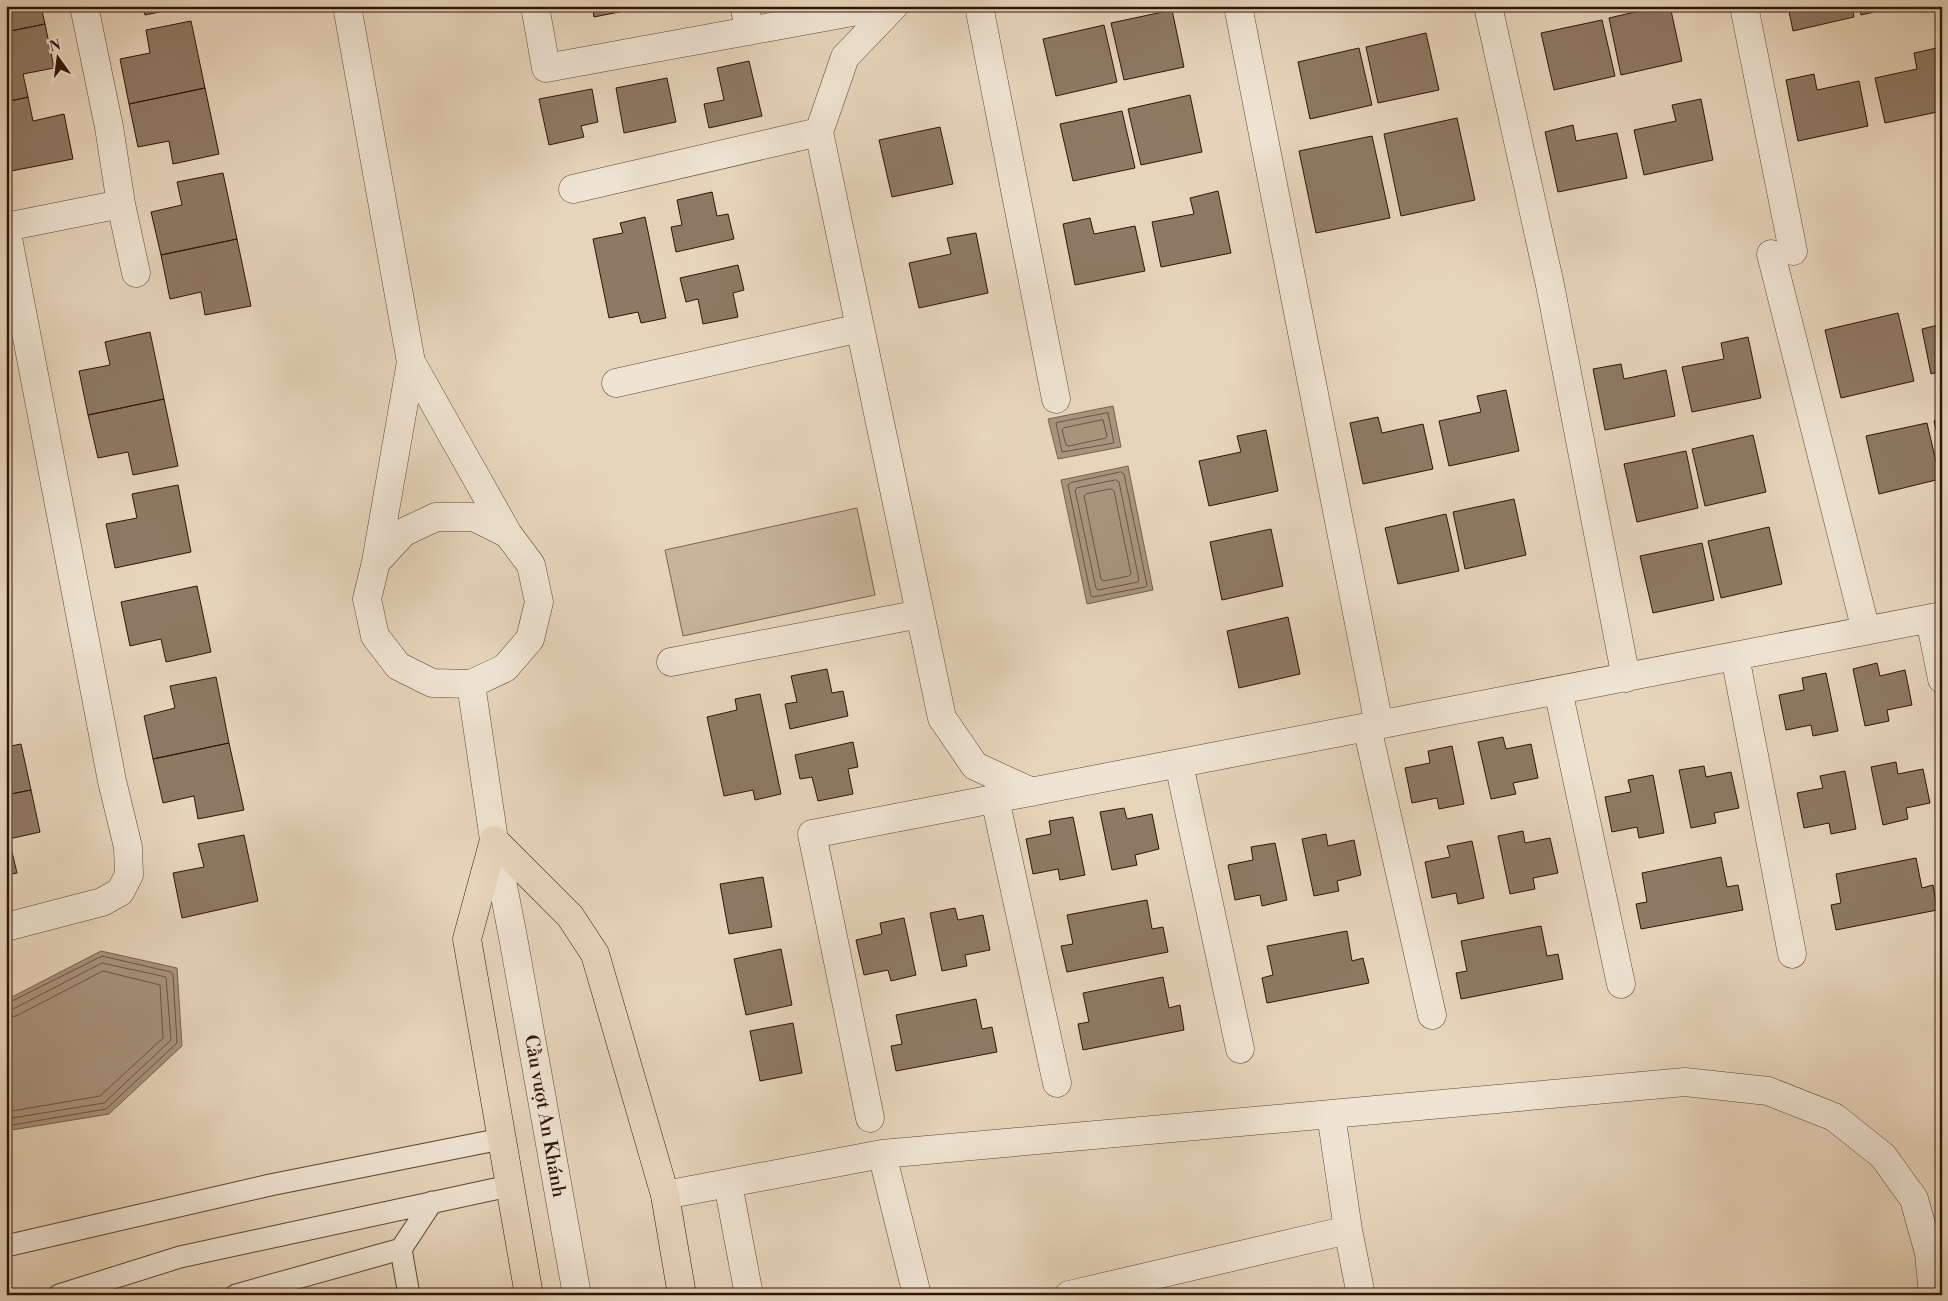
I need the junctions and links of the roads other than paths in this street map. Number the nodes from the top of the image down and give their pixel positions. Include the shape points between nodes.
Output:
1 (84, 6) edge
2 (347, 6) edge
3 (535, 6) edge
4 (885, 6) edge
5 (894, 6) edge
6 (980, 6) edge
7 (1238, 6) edge
8 (1488, 6) edge
9 (1744, 6) edge
10 (747, 18) edge
11 (819, 132) junction
12 (573, 189) dead end
13 (122, 204) junction
14 (6, 227) edge
15 (136, 273) dead end
16 (860, 328) junction
17 (410, 362) junction
18 (616, 383) dead end
19 (1056, 399) dead end
20 (508, 534) junction
21 (376, 562) junction
22 (920, 614) junction
23 (1936, 617) edge
24 (1866, 631) junction
25 (1734, 656) junction
26 (671, 662) dead end
27 (1626, 678) junction
28 (1942, 679) edge
29 (471, 684) junction
30 (1558, 690) junction
31 (1373, 726) junction
32 (1179, 764) junction
33 (1032, 792) junction
34 (995, 799) junction
35 (494, 840) junction
36 (6, 927) edge
37 (1792, 954) dead end
38 (1620, 984) dead end
39 (1432, 1014) dead end
40 (1240, 1049) dead end
41 (1057, 1083) dead end
42 (1330, 1114) junction
43 (870, 1118) dead end
44 (501, 1139) junction
45 (882, 1154) junction
46 (728, 1184) junction
47 (509, 1186) junction
48 (665, 1195) junction
49 (432, 1202) junction
50 (1348, 1230) junction
51 (6, 1246) edge
52 (401, 1249) junction
53 (1936, 1288) edge
54 (59, 1295) edge
55 (236, 1295) edge
56 (409, 1295) edge
57 (529, 1295) edge
58 (577, 1295) edge
59 (682, 1295) edge
60 (749, 1295) edge
61 (917, 1295) edge
62 (1070, 1295) edge
63 (1361, 1295) edge

1 - 13 street
2 - 17 street
3 - 10 street via 546,68
4 - 10 street
5 - 11 street via 844,57
6 - 19 street
7 - 31 street
8 - 27 street via 1550,285
9 - 24 street via 1782,253
11 - 12 street
11 - 16 street
13 - 14 street
13 - 15 street
14 - 36 street via 112,781 128,847 129,875 120,892 102,902
16 - 18 street
16 - 22 street
17 - 20 street
17 - 21 street
20 - 21 street via 474,517 436,517 404,532
20 - 29 street via 531,564 539,602 530,639 505,668
21 - 29 street via 367,599 375,636 398,666 432,684
22 - 26 street
22 - 33 street via 942,718 975,766
23 - 24 street
23 - 28 street
24 - 25 street
25 - 27 street
25 - 37 street
27 - 30 street
29 - 35 street, Cầu vượt An Khánh
30 - 31 street
30 - 38 street
31 - 32 street
31 - 39 street
32 - 33 street
32 - 40 street
33 - 34 street
34 - 41 street
34 - 43 street via 812,834
35 - 44 main road via 467,938
35 - 48 main road via 570,916 595,954
35 - 58 street, Cầu vượt An Khánh
42 - 45 street
42 - 50 street
42 - 53 street via 1685,1082 1768,1091 1834,1117 1883,1156 1914,1199
44 - 47 main road
44 - 51 lane via 270,1185
45 - 46 street
45 - 61 street
46 - 48 street
46 - 60 street
47 - 49 lane
47 - 57 main road
48 - 59 main road
49 - 52 lane
49 - 54 lane via 180,1257
50 - 62 street
50 - 63 street
52 - 55 lane
52 - 56 lane

